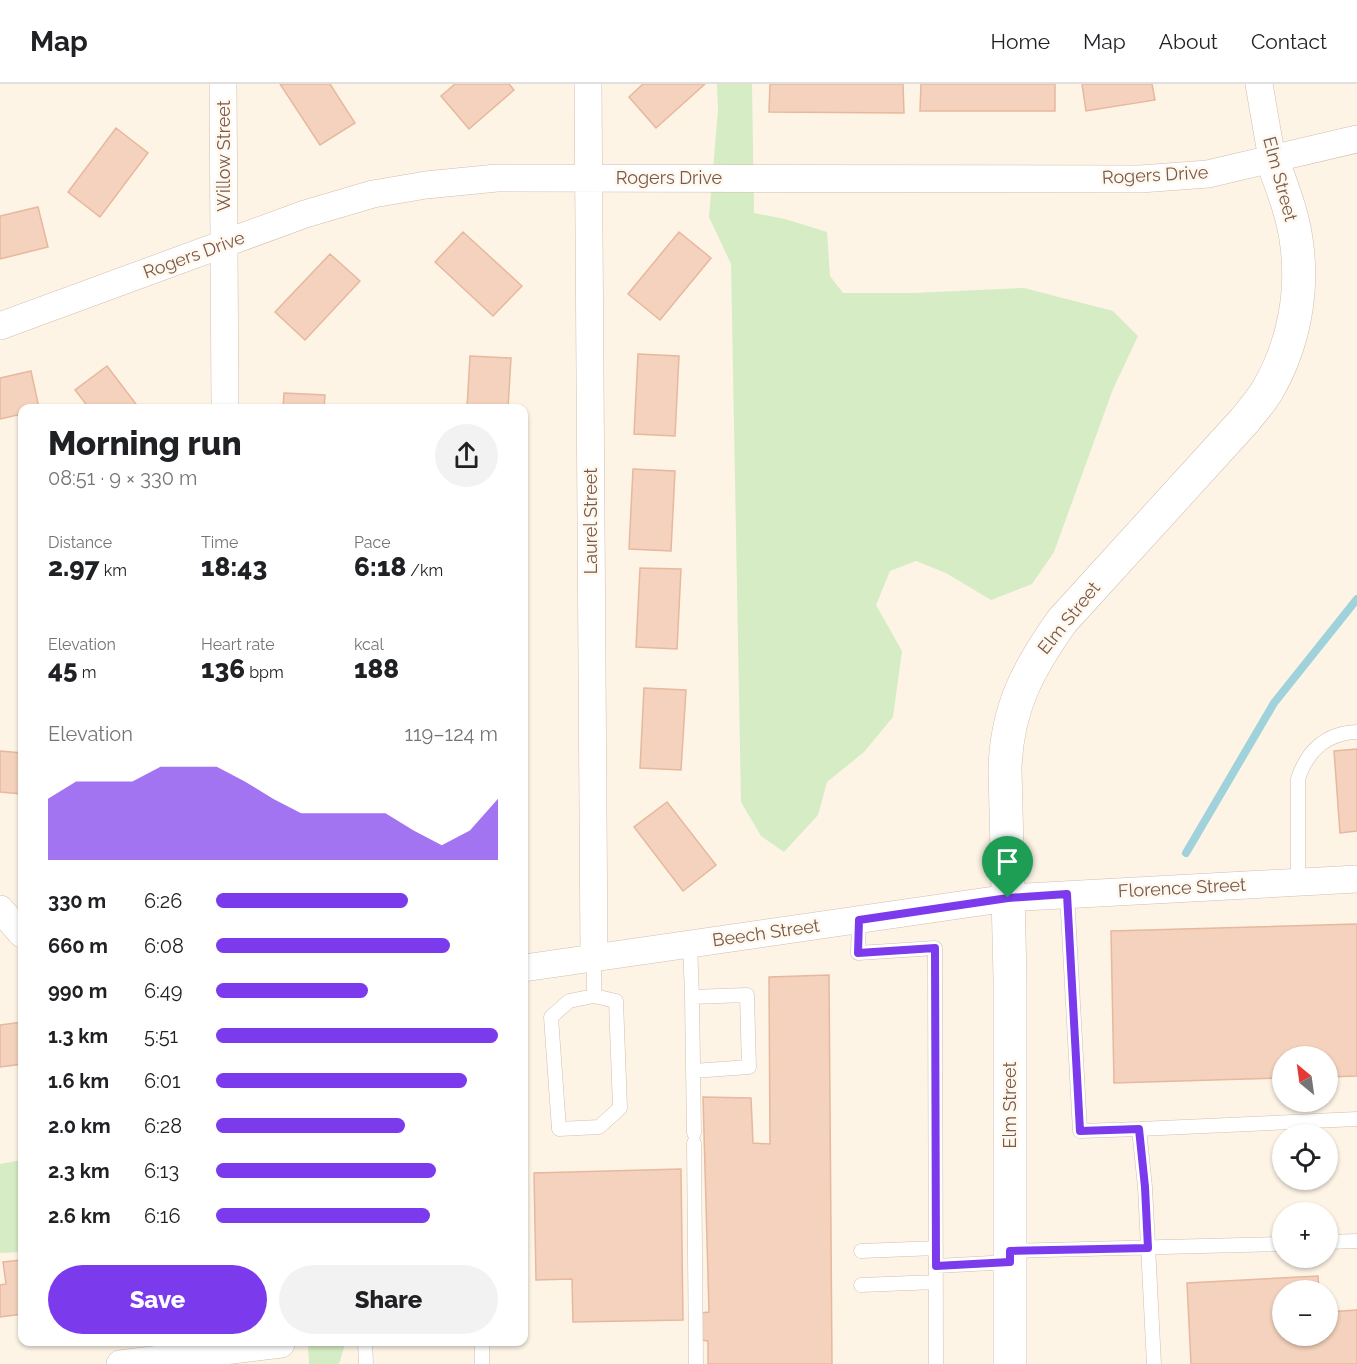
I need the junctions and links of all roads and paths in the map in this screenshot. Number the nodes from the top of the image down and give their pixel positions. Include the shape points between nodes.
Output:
1 (223, 84) edge
2 (588, 84) edge
3 (1259, 84) edge
4 (1357, 139) edge
5 (1272, 159) junction
6 (588, 178) junction
7 (224, 244) junction
8 (0, 326) edge
9 (225, 404) edge
10 (1357, 732) edge
11 (1357, 879) edge
12 (1298, 882) junction
13 (1067, 894) junction
14 (1008, 898) junction
15 (859, 920) junction
16 (690, 943) junction
17 (594, 957) junction
18 (528, 967) edge
19 (594, 996) junction
20 (692, 997) junction
21 (693, 1071) junction
22 (1357, 1119) edge
23 (1139, 1129) junction
24 (1357, 1241) edge
25 (1338, 1242) edge
26 (1272, 1244) edge
27 (936, 1248) junction
28 (1148, 1248) junction
29 (861, 1251) dead end
30 (1010, 1256) junction
31 (936, 1266) junction
32 (936, 1282) junction
33 (861, 1285) dead end
34 (265, 1346) edge
35 (364, 1346) edge
36 (482, 1346) edge
37 (120, 1364) edge
38 (366, 1364) edge
39 (482, 1364) edge
40 (696, 1364) edge
41 (936, 1364) edge
42 (1010, 1364) edge
43 (1154, 1364) edge

1 - 7 street, Willow Street
2 - 6 street, Laurel Street
3 - 5 street, Elm Street
4 - 5 street, Rogers Drive
5 - 6 street, Rogers Drive via 1208,174 1140,179
5 - 14 street, Elm Street via 1294,228 1299,273 1293,326 1282,360 1266,392 1245,420 1062,621 1024,682 1005,750
6 - 7 street, Rogers Drive via 497,178 426,184 373,194
6 - 17 street, Laurel Street
7 - 8 street, Rogers Drive
7 - 9 street, Willow Street
10 - 12 lane via 1336,736 1315,747 1303,764 1298,779
11 - 12 street, Florence Street
12 - 13 street, Florence Street
13 - 14 street, Florence Street
13 - 23 lane via 1080,1131
14 - 15 street, Beech Street
14 - 30 street, Elm Street
15 - 16 street, Beech Street
15 - 27 lane via 858,953 935,948
16 - 17 street, Beech Street
16 - 20 lane
17 - 18 street, Beech Street
17 - 19 lane
19 - 19 lane via 569,1001 551,1017 559,1129 599,1127 620,1108 616,1001
20 - 21 lane
20 - 21 lane via 747,995 749,1067
21 - 40 lane
22 - 23 lane
23 - 28 lane
24 - 25 lane
26 - 28 lane
27 - 29 lane
27 - 31 lane
28 - 30 lane
28 - 43 lane
30 - 31 lane
30 - 42 street, Elm Street
31 - 32 lane
32 - 33 lane
32 - 41 lane
34 - 37 street
35 - 38 lane
36 - 39 lane

